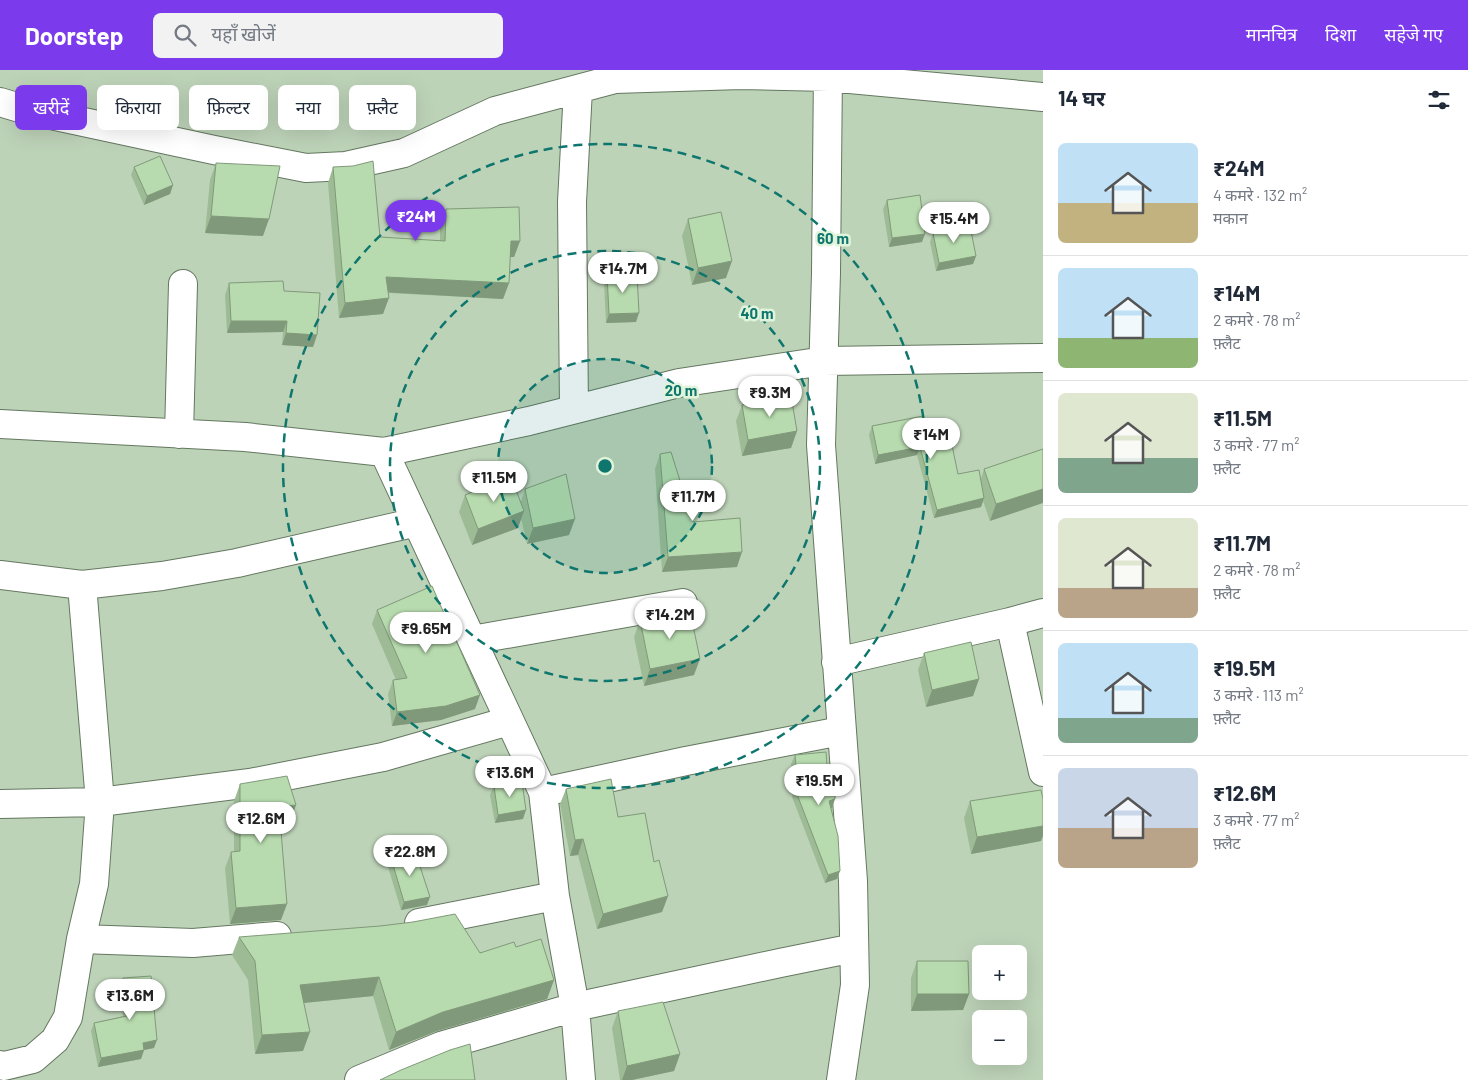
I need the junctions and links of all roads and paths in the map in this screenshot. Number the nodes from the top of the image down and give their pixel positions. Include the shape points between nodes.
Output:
1 (828, 74) edge
2 (578, 89) junction
3 (1043, 97) edge
4 (0, 102) edge
5 (183, 284) dead end
6 (1043, 358) edge
7 (824, 361) junction
8 (574, 409) junction
9 (0, 424) edge
10 (179, 434) junction
11 (384, 452) junction
12 (417, 522) junction
13 (0, 575) edge
14 (82, 584) junction
15 (684, 603) dead end
16 (1043, 613) edge
17 (1010, 622) junction
18 (472, 640) junction
19 (836, 662) junction
20 (509, 721) junction
21 (841, 731) junction
22 (1043, 772) edge
23 (542, 792) junction
24 (100, 802) junction
25 (0, 804) edge
26 (555, 896) junction
27 (394, 927) edge
28 (298, 934) edge
29 (81, 939) junction
30 (854, 948) junction
31 (575, 1008) junction
32 (0, 1065) edge
33 (358, 1080) edge
34 (581, 1080) edge
35 (841, 1080) edge

1 - 2 street via 615,79
1 - 3 street
1 - 7 street
2 - 4 street via 495,111 404,153 346,166 306,168
2 - 8 street via 572,202
5 - 10 street
6 - 7 street
7 - 8 street via 679,383
7 - 19 street via 821,445
8 - 11 street
9 - 10 street
10 - 11 street via 245,437
11 - 12 street
12 - 14 street via 237,564
12 - 18 street
13 - 14 street
14 - 24 street
15 - 18 street
16 - 17 street
17 - 19 street
17 - 22 street
18 - 20 street
19 - 21 street
20 - 23 street
20 - 24 street via 383,757 250,783
21 - 23 street
21 - 30 street via 853,881
23 - 26 street
24 - 25 street
24 - 29 street via 94,884
26 - 27 street
26 - 31 street
28 - 29 street via 193,943
29 - 32 street via 68,1017 55,1040 33,1059
30 - 31 street
30 - 35 street via 855,985
31 - 33 street via 441,1046
31 - 34 street

